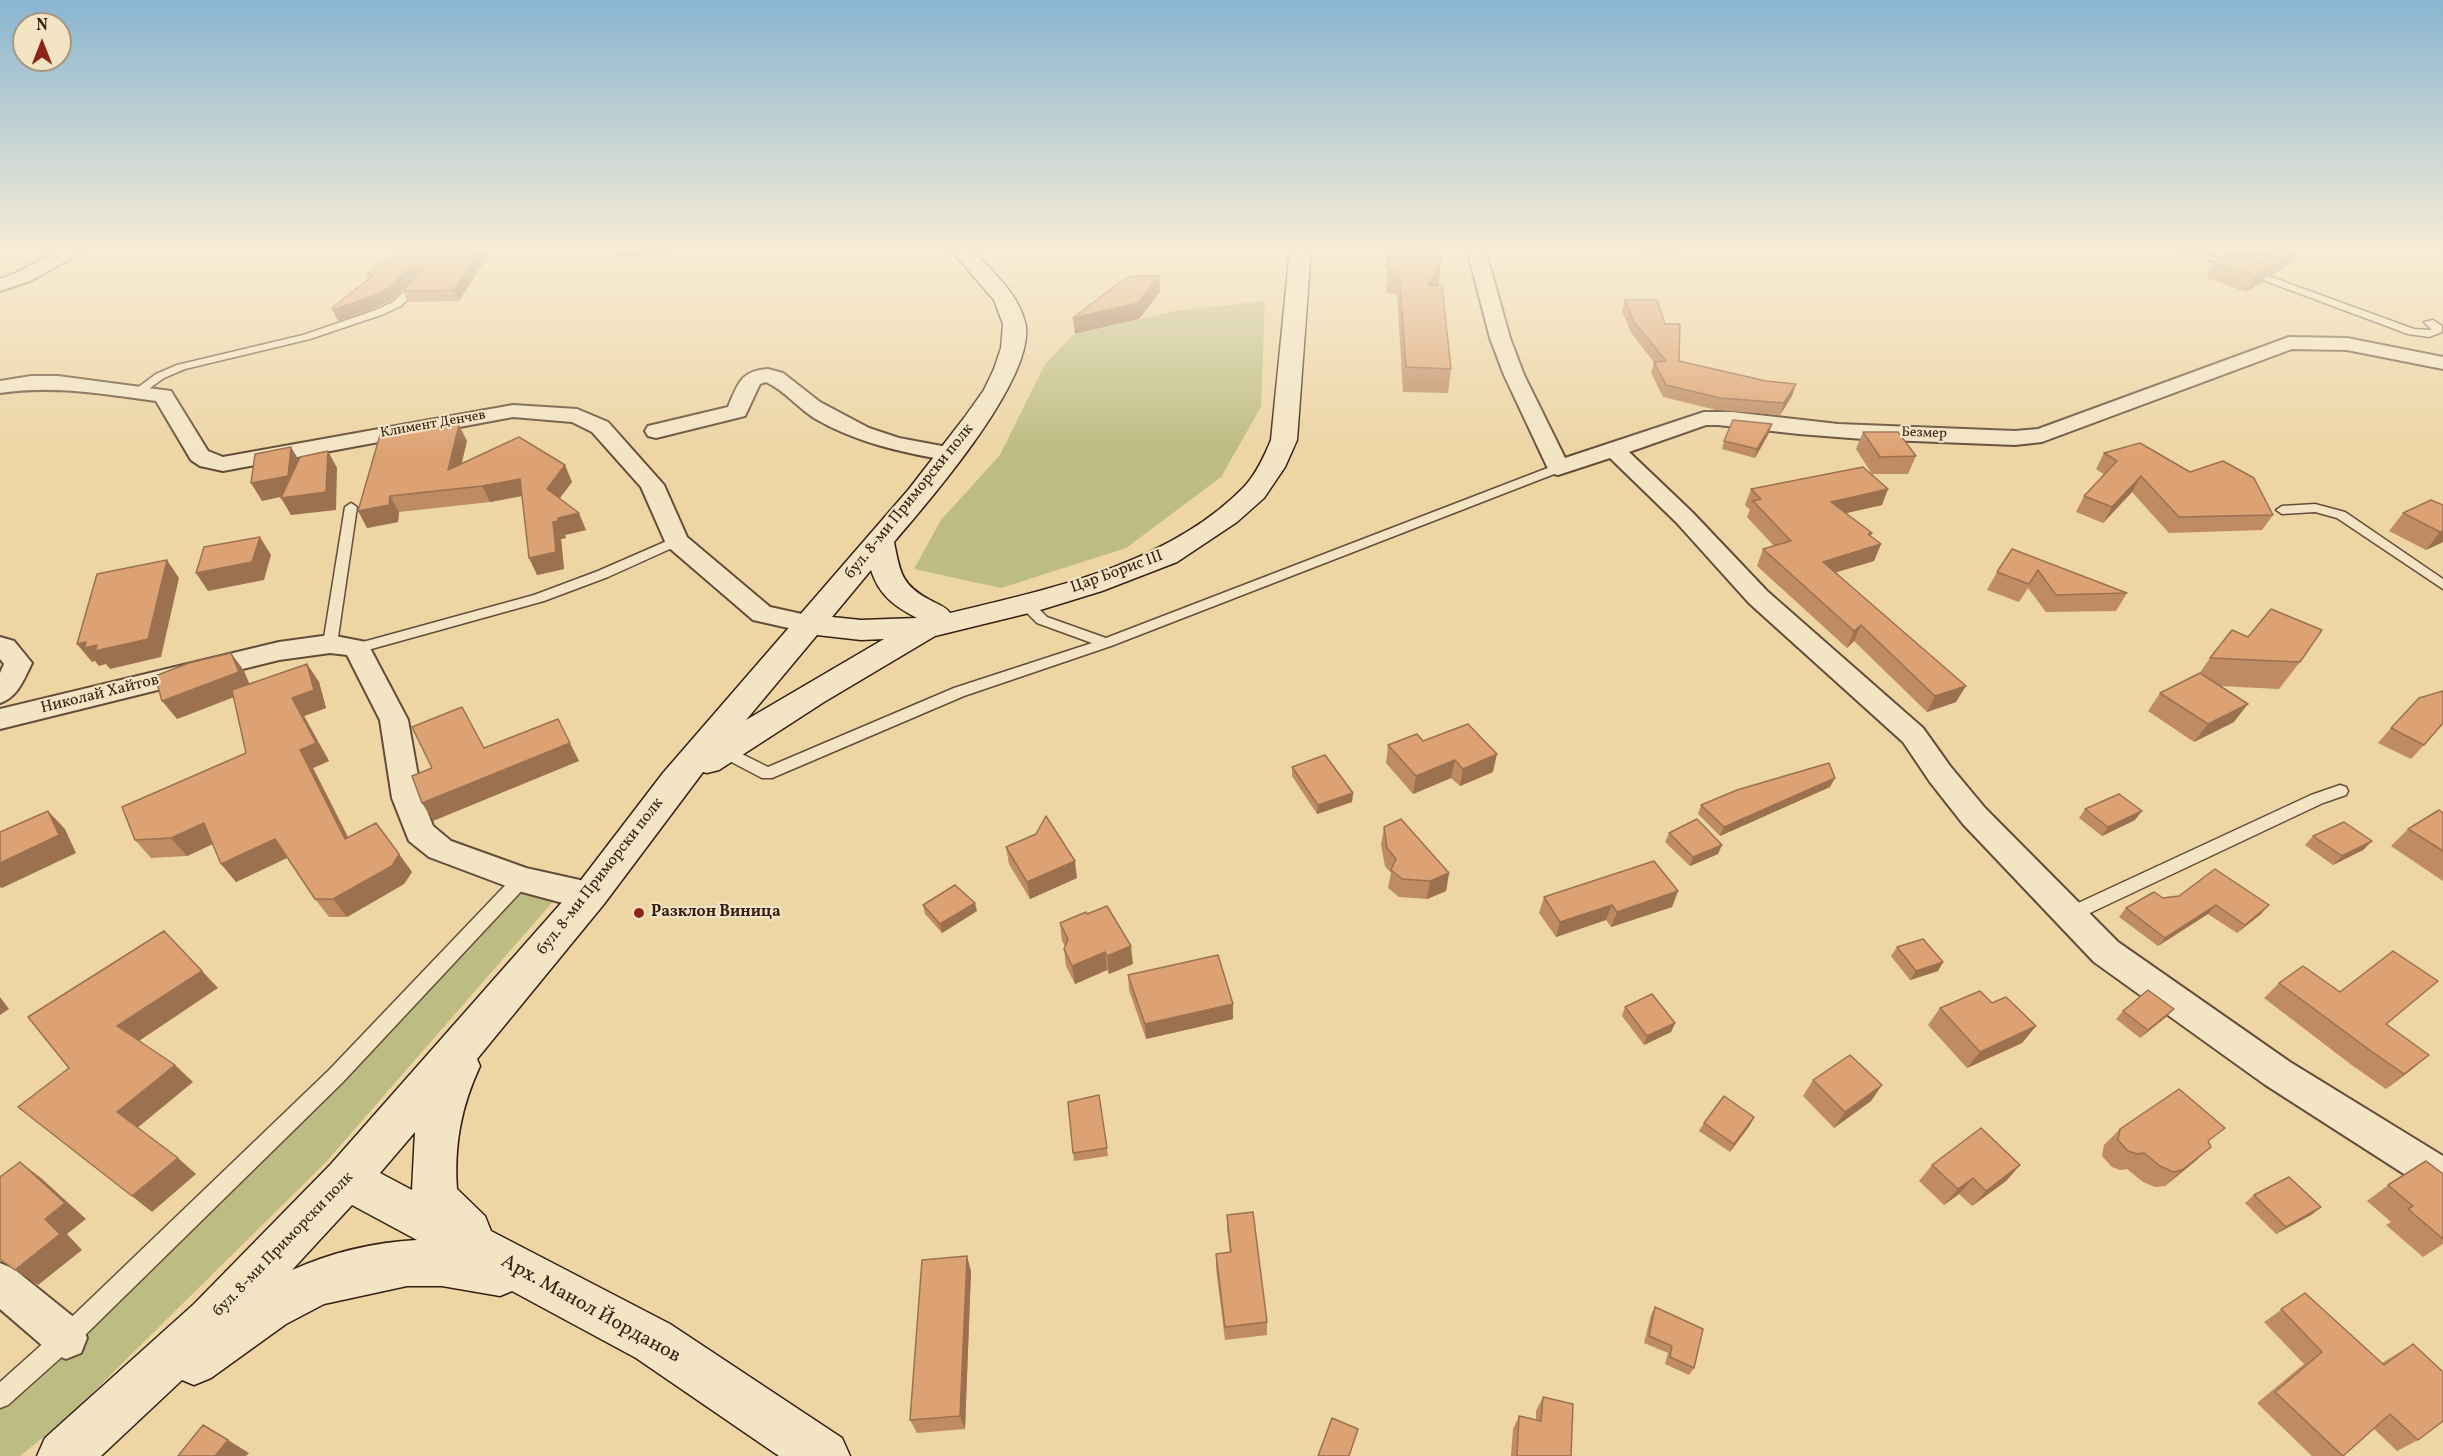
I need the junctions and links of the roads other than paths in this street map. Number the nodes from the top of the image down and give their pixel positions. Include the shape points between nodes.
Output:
1 (365, 317) edge
2 (1011, 317) edge
3 (1292, 317) edge
4 (1494, 317) edge
5 (2371, 317) edge
6 (2430, 322) dead end
7 (2443, 363) edge
8 (0, 387) edge
9 (139, 392) junction
10 (656, 431) dead end
11 (1614, 450) junction
12 (950, 454) junction
13 (1557, 468) junction
14 (351, 507) dead end
15 (2282, 510) dead end
16 (676, 541) junction
17 (880, 541) junction
18 (2443, 585) edge
19 (1026, 604) junction
20 (819, 613) junction
21 (943, 620) junction
22 (1106, 643) junction
23 (0, 646) edge
24 (344, 646) junction
25 (0, 693) edge
26 (0, 719) edge
27 (723, 751) junction
28 (675, 782) junction
29 (2340, 791) dead end
30 (522, 879) junction
31 (591, 894) junction
32 (2068, 915) junction
33 (479, 1027) junction
34 (2443, 1177) edge
35 (347, 1179) junction
36 (499, 1260) junction
37 (0, 1282) edge
38 (543, 1283) junction
39 (66, 1338) junction
40 (0, 1397) edge
41 (81, 1441) edge
42 (824, 1456) edge

1 - 9 lane via 306,337 181,367 160,376
2 - 12 street, бул. 8-ми Приморски полк via 1013,348 996,390
3 - 19 street, Цар Борис III via 1284,440 1272,467 1254,492 1227,516 1167,556
4 - 13 street via 1514,375
5 - 6 lane via 2412,332 2437,332 2438,328
7 - 11 street, Безмер via 2347,345 2289,343 2042,435 2015,438 1828,430 1727,417 1704,419
8 - 9 street, Климент Денчев via 31,382
9 - 16 street, Климент Денчев via 163,396 199,455 223,464 513,411 577,416 600,427 652,485
10 - 12 street via 737,411 751,380 767,374 832,419 871,437
11 - 13 street, Безмер
11 - 32 street via 1684,517 1758,597 1913,735 1974,816
12 - 17 street, бул. 8-ми Приморски полк
13 - 22 lane
14 - 24 lane
15 - 18 lane via 2303,507 2332,511
16 - 20 street, Климент Денчев via 762,614
16 - 24 lane via 539,598
17 - 20 street, бул. 8-ми Приморски полк
17 - 21 street via 887,580 894,591
19 - 21 street, Цар Борис III
19 - 22 lane via 1042,621
20 - 21 street, Цар Борис III via 861,630
20 - 28 street, бул. 8-ми Приморски полк
21 - 27 street via 860,664
22 - 27 lane via 959,692 767,774
23 - 25 street via 18,663
24 - 26 street, Николай Хайтов via 279,651
24 - 30 street via 394,720 407,798 420,832 440,849
27 - 28 street
28 - 31 street, бул. 8-ми Приморски полк
29 - 32 lane
30 - 31 street
30 - 39 lane via 336,1076
31 - 33 street, бул. 8-ми Приморски полк
32 - 34 street via 2106,952 2277,1072
33 - 35 street, бул. 8-ми Приморски полк
33 - 36 street via 437,1116 433,1156 435,1199
35 - 36 street, Арх. Манол Йорданов
35 - 41 street, бул. 8-ми Приморски полк via 211,1321
36 - 38 street, Арх. Манол Йорданов
37 - 39 street
38 - 41 street via 462,1264 415,1261 319,1282 255,1316
38 - 42 street, Арх. Манол Йорданов via 653,1341
39 - 40 lane

